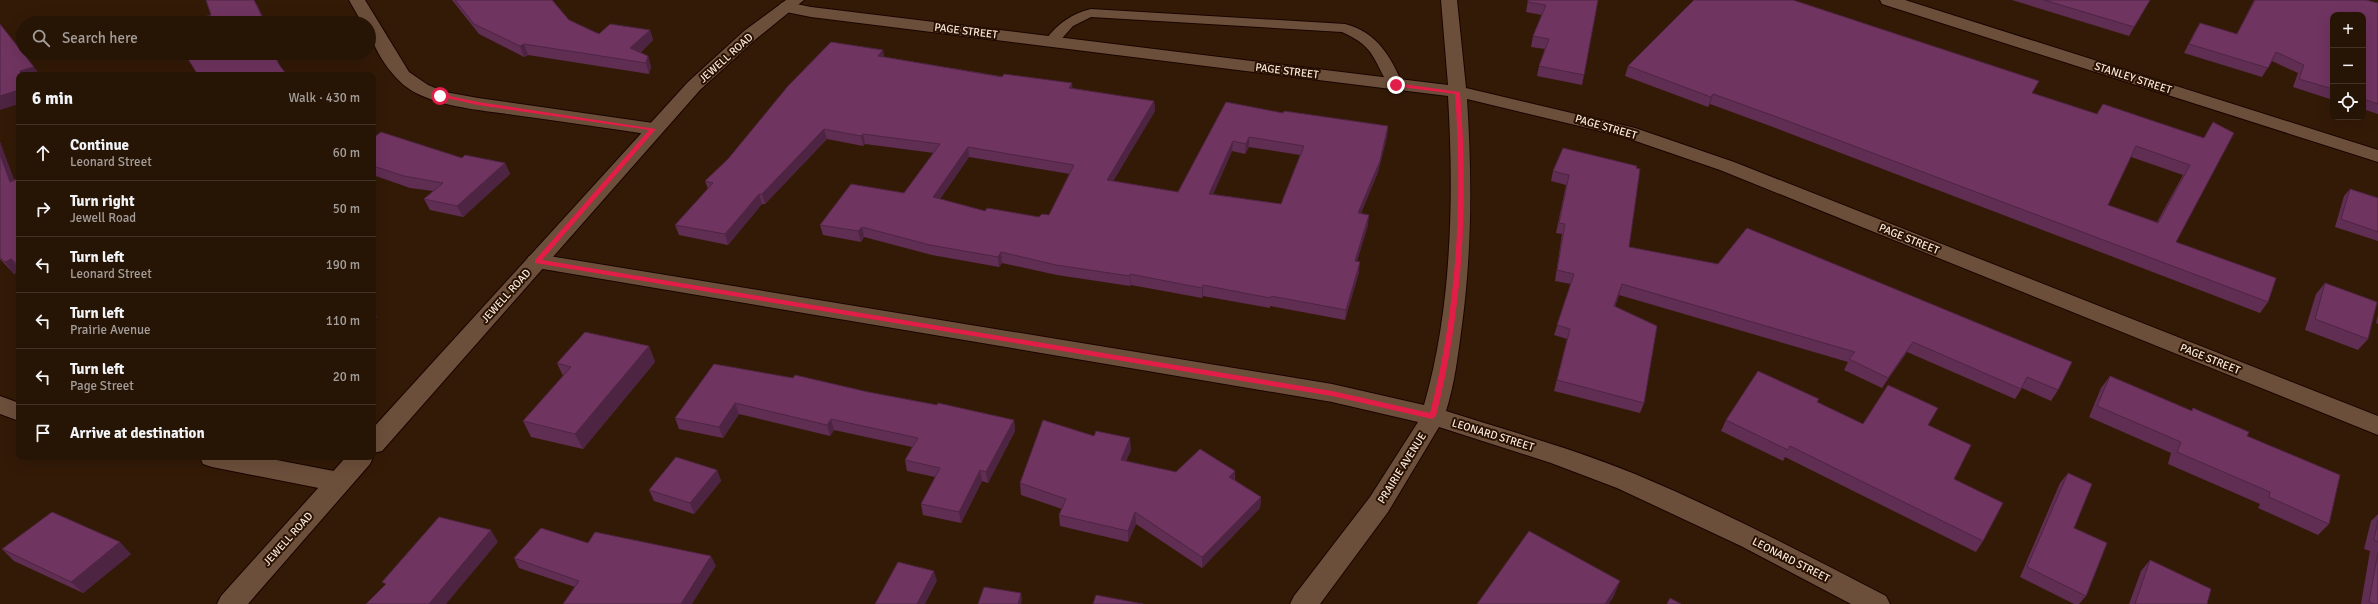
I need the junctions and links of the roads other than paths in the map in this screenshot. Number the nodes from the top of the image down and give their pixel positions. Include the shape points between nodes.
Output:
1 (356, 0) edge
2 (1449, 0) edge
3 (1888, 0) edge
4 (791, 3) edge
5 (366, 16) edge
6 (376, 33) edge
7 (1051, 42) junction
8 (1396, 85) junction
9 (1458, 92) junction
10 (653, 129) junction
11 (2378, 156) edge
12 (537, 261) junction
13 (0, 405) edge
14 (16, 411) edge
15 (1432, 416) junction
16 (2378, 426) edge
17 (376, 441) edge
18 (227, 460) edge
19 (358, 460) edge
20 (339, 482) junction
21 (231, 604) edge
22 (1304, 604) edge
23 (1876, 604) edge

1 - 5 street
2 - 9 street, PRAIRIE AVENUE
3 - 11 street, STANLEY STREET
4 - 7 street, PAGE STREET
4 - 10 street, JEWELL ROAD via 726,57
6 - 10 street via 402,75 422,89 440,96 478,104
7 - 8 street, PAGE STREET
7 - 8 lane via 1064,25 1076,16 1091,13 1345,28 1357,33 1382,53
8 - 9 street, PAGE STREET
9 - 15 street, PRAIRIE AVENUE via 1462,144 1461,235 1457,286 1444,372
9 - 16 street, PAGE STREET via 1578,118 1720,163
10 - 12 street, JEWELL ROAD
12 - 15 street, LEONARD STREET via 1332,393
12 - 17 street, JEWELL ROAD
13 - 14 street
15 - 22 street, PRAIRIE AVENUE via 1392,487 1343,556
15 - 23 street, LEONARD STREET via 1560,456 1626,482 1750,538
18 - 20 street
19 - 20 street, JEWELL ROAD
20 - 21 street, JEWELL ROAD

